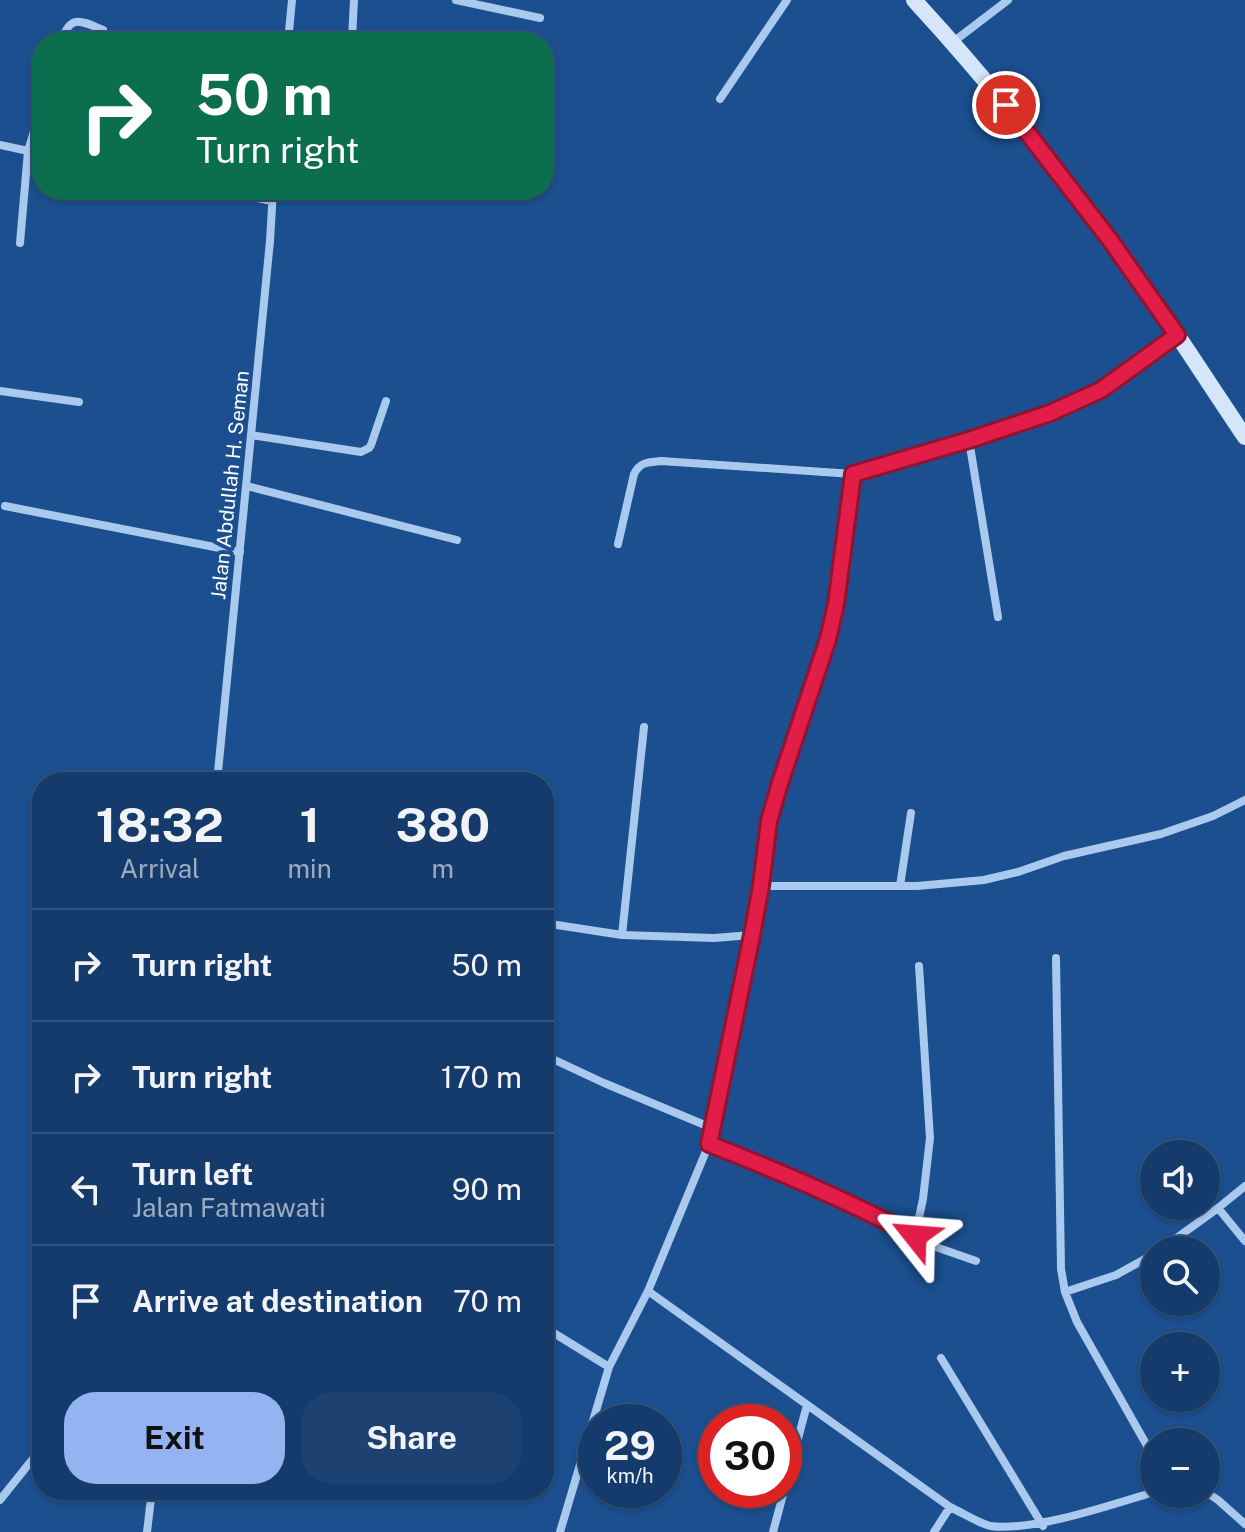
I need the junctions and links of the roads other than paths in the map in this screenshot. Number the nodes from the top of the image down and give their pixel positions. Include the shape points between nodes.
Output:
1 (292, 0) edge
2 (354, 0) edge
3 (456, 0) edge
4 (787, 0) edge
5 (914, 0) edge
6 (1008, 0) edge
7 (540, 18) dead end
8 (103, 30) dead end
9 (64, 32) edge
10 (289, 32) edge
11 (352, 32) edge
12 (953, 42) junction
13 (720, 99) dead end
14 (32, 138) edge
15 (0, 145) edge
16 (28, 151) junction
17 (32, 152) edge
18 (267, 200) edge
19 (272, 201) joint
20 (20, 243) dead end
21 (1177, 335) junction
22 (0, 391) edge
23 (386, 401) dead end
24 (79, 402) dead end
25 (251, 435) junction
26 (1245, 437) edge
27 (969, 440) junction
28 (853, 474) junction
29 (247, 486) junction
30 (5, 506) dead end
31 (457, 540) dead end
32 (618, 544) dead end
33 (240, 552) junction
34 (998, 617) dead end
35 (644, 727) dead end
36 (218, 772) edge
37 (1245, 800) edge
38 (911, 813) dead end
39 (761, 886) junction
40 (900, 886) junction
41 (554, 925) edge
42 (622, 935) junction
43 (752, 935) junction
44 (1056, 958) dead end
45 (919, 966) dead end
46 (554, 1060) edge
47 (712, 1128) junction
48 (709, 1144) junction
49 (1245, 1186) edge
50 (1220, 1206) edge
51 (1220, 1210) edge
52 (1201, 1220) edge
53 (915, 1236) junction
54 (1179, 1236) edge
55 (1245, 1241) edge
56 (976, 1261) dead end
57 (1140, 1262) edge
58 (648, 1291) junction
59 (1065, 1292) junction
60 (554, 1333) edge
61 (941, 1358) dead end
62 (609, 1367) junction
63 (807, 1405) junction
64 (1140, 1433) edge
65 (32, 1460) edge
66 (1140, 1496) edge
67 (0, 1500) edge
68 (151, 1500) edge
69 (1220, 1502) edge
70 (950, 1507) junction
71 (1245, 1524) edge
72 (1043, 1526) junction
73 (147, 1532) edge
74 (560, 1532) edge
75 (773, 1532) edge
76 (934, 1532) edge

1 - 10 street
2 - 11 street
3 - 7 street
4 - 13 street
5 - 12 street
6 - 12 street
8 - 9 street via 77,21
12 - 21 street via 1086,208
14 - 16 street
15 - 16 street
16 - 17 street
16 - 20 street
18 - 19 street
19 - 25 street, Jalan Abdullah H. Seman
21 - 26 street
21 - 27 street via 1101,390
22 - 24 street
23 - 25 street via 371,445 361,452
25 - 29 street, Jalan Abdullah H. Seman
27 - 28 street
27 - 34 street
28 - 32 street via 646,462 634,474
28 - 39 street via 836,604 769,821
29 - 31 street
29 - 33 street, Jalan Abdullah H. Seman
30 - 33 street
33 - 36 street, Jalan Abdullah H. Seman
35 - 42 street
37 - 40 street via 1161,834 1007,875
38 - 40 street
39 - 40 street
39 - 43 street
41 - 42 street
42 - 43 street
43 - 47 street
44 - 59 street
45 - 53 street via 930,1138
46 - 47 street
47 - 48 street
48 - 53 street via 807,1183
48 - 58 street
49 - 50 street
51 - 55 street
52 - 54 street
53 - 56 street
57 - 59 street
58 - 62 street
58 - 63 street
59 - 64 street
60 - 62 street
61 - 72 street
62 - 74 street
63 - 70 street
63 - 75 street
65 - 67 street
66 - 72 street
68 - 73 street
69 - 71 street
70 - 72 street via 989,1526
70 - 76 street

